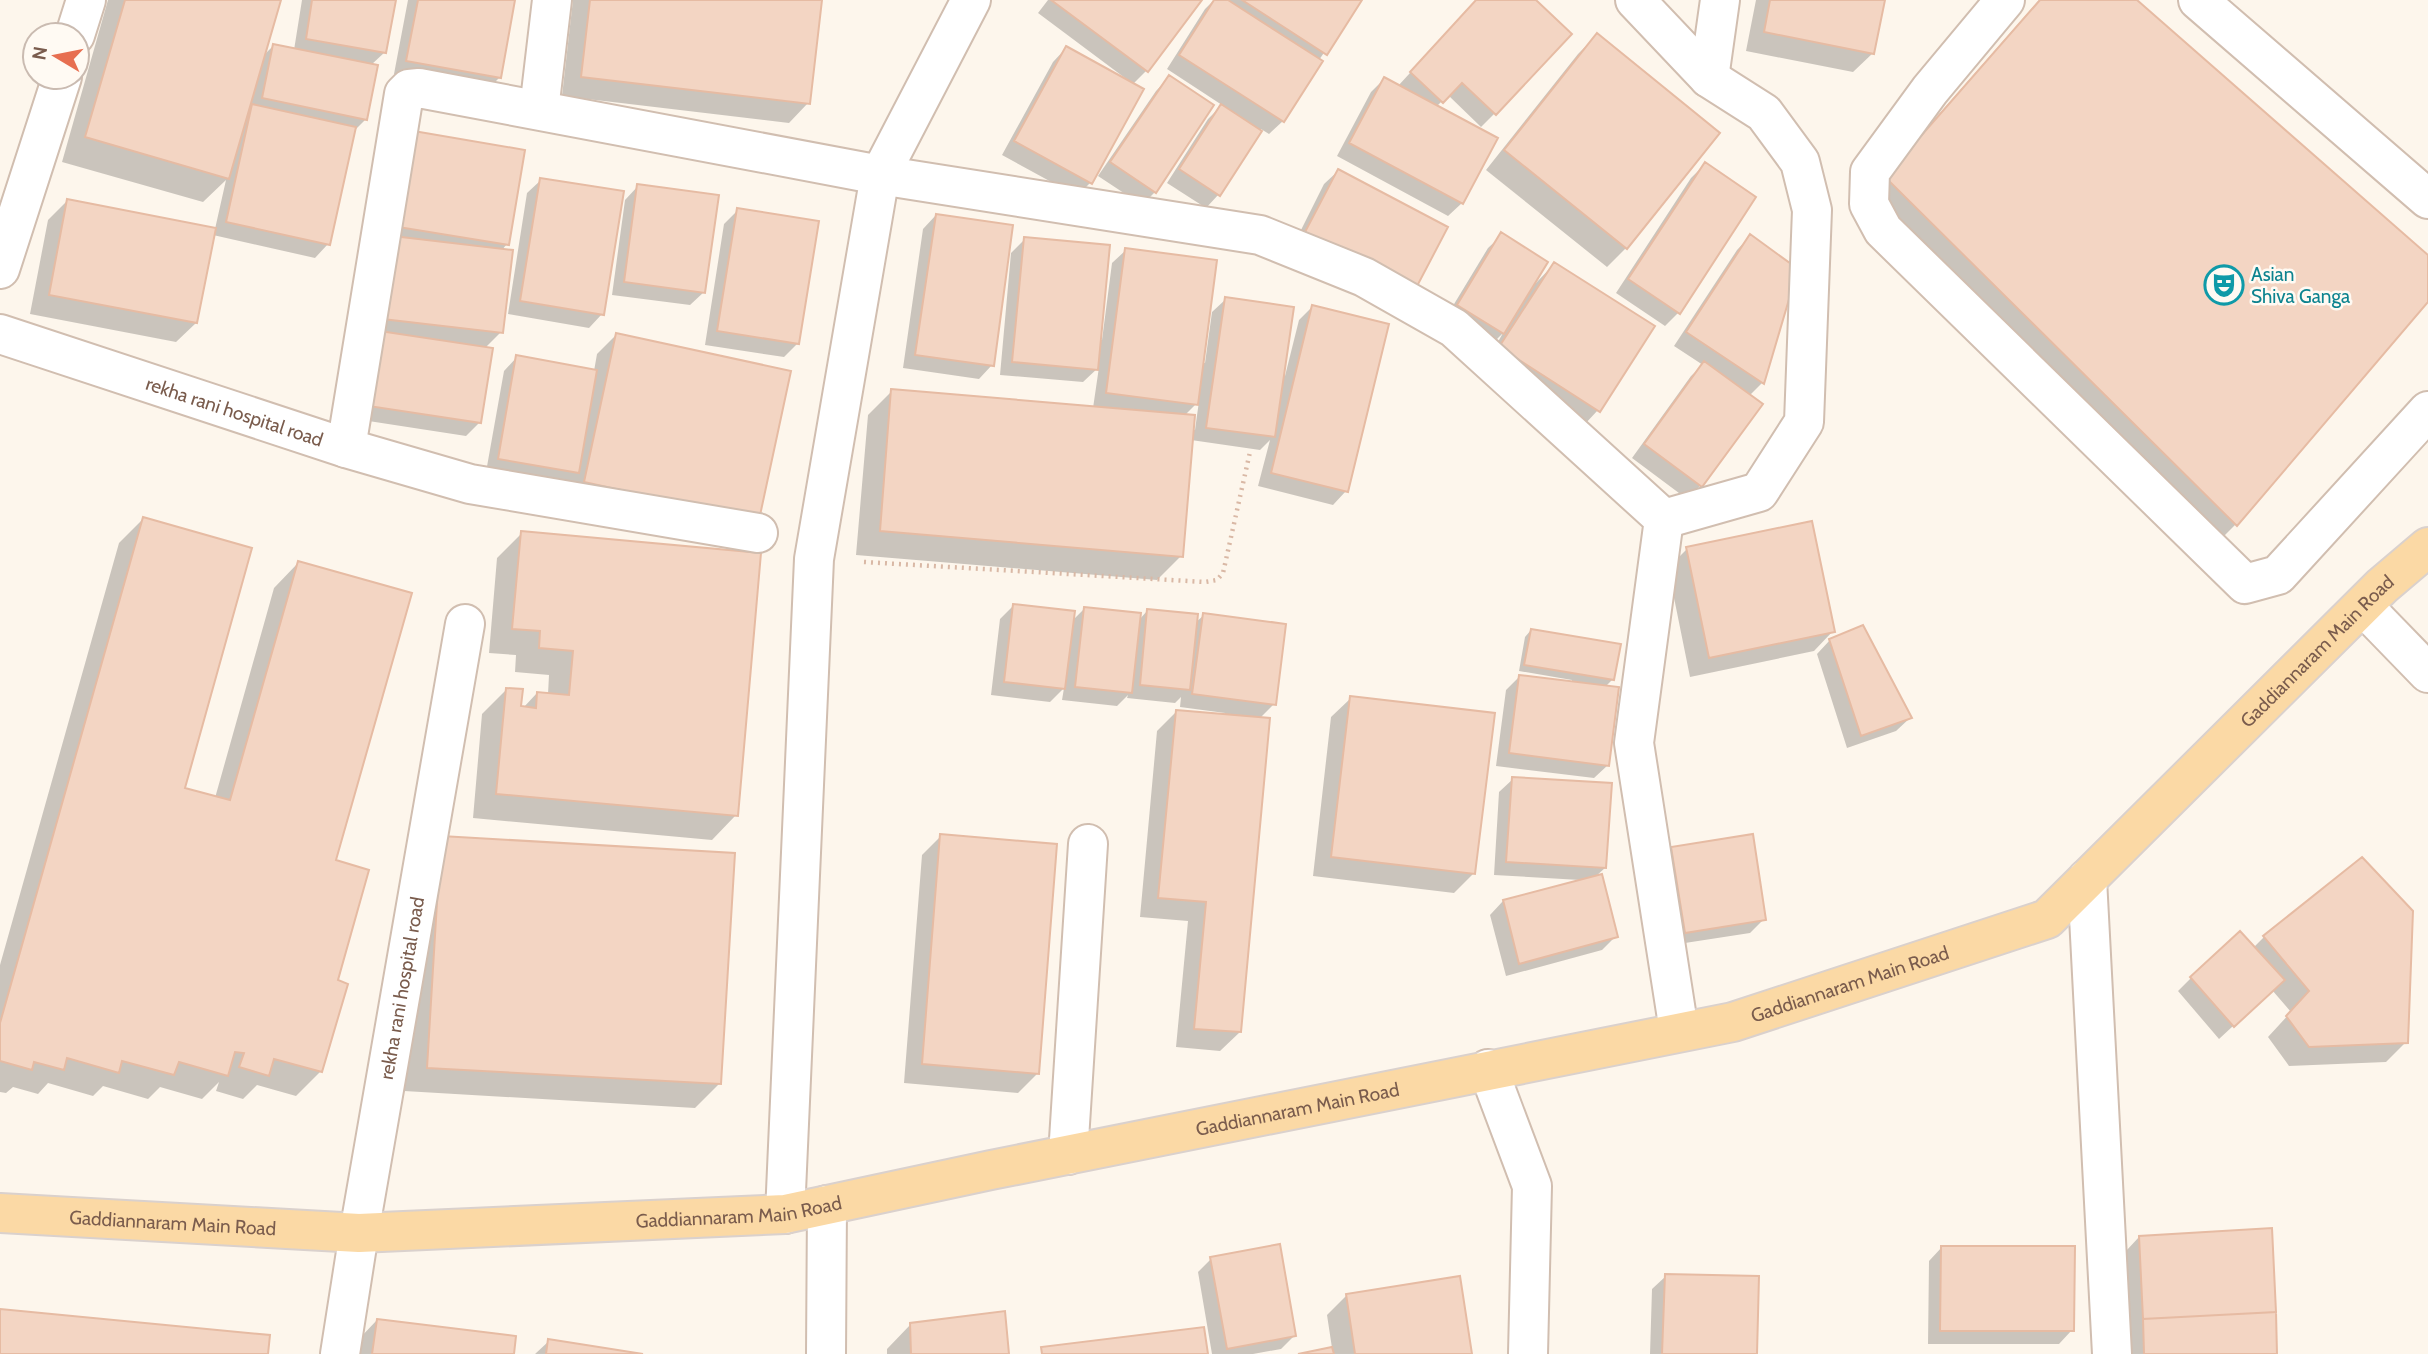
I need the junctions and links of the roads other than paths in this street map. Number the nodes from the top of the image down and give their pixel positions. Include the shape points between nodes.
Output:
1 (86, 0) edge
2 (552, 0) edge
3 (971, 0) edge
4 (1635, 0) edge
5 (1720, 0) edge
6 (2005, 0) edge
7 (2198, 0) edge
8 (79, 21) edge
9 (1709, 78) junction
10 (58, 91) edge
11 (539, 110) junction
12 (880, 175) junction
13 (2428, 199) edge
14 (0, 270) edge
15 (0, 334) edge
16 (2428, 411) edge
17 (346, 447) junction
18 (1664, 519) junction
19 (758, 533) dead end
20 (2428, 547) edge
21 (2363, 606) junction
22 (465, 624) dead end
23 (2428, 673) edge
24 (1088, 845) dead end
25 (2087, 879) junction
26 (1679, 1031) junction
27 (1488, 1069) junction
28 (1068, 1155) junction
29 (827, 1205) junction
30 (0, 1213) edge
31 (785, 1214) junction
32 (359, 1233) junction
33 (340, 1354) edge
34 (826, 1354) edge
35 (1528, 1354) edge
36 (2112, 1354) edge

1 - 8 street
2 - 11 street
3 - 12 street
4 - 9 street
5 - 9 street
6 - 16 street via 1870,172 1870,204 1883,230 2245,584 2278,575
7 - 13 street
9 - 18 street via 1764,113 1800,162 1812,210 1804,422 1759,492
10 - 14 street
11 - 12 street
11 - 17 street via 419,88 404,94
12 - 18 street via 1260,235 1364,277 1454,328
12 - 31 street via 814,559
15 - 17 street, rekha rani hospital road
17 - 19 street, rekha rani hospital road via 470,484
18 - 26 street via 1634,743
20 - 21 main road, Gaddiannaram Main Road
21 - 23 street
21 - 25 main road, Gaddiannaram Main Road
22 - 32 street, rekha rani hospital road
24 - 28 street
25 - 26 main road, Gaddiannaram Main Road via 2047,919 1733,1022
25 - 36 street
26 - 27 main road, Gaddiannaram Main Road
27 - 28 main road, Gaddiannaram Main Road
27 - 35 street via 1532,1186
28 - 29 main road, Gaddiannaram Main Road
29 - 31 main road, Gaddiannaram Main Road
29 - 34 street
30 - 32 main road, Gaddiannaram Main Road
31 - 32 main road, Gaddiannaram Main Road
32 - 33 street, rekha rani hospital road

